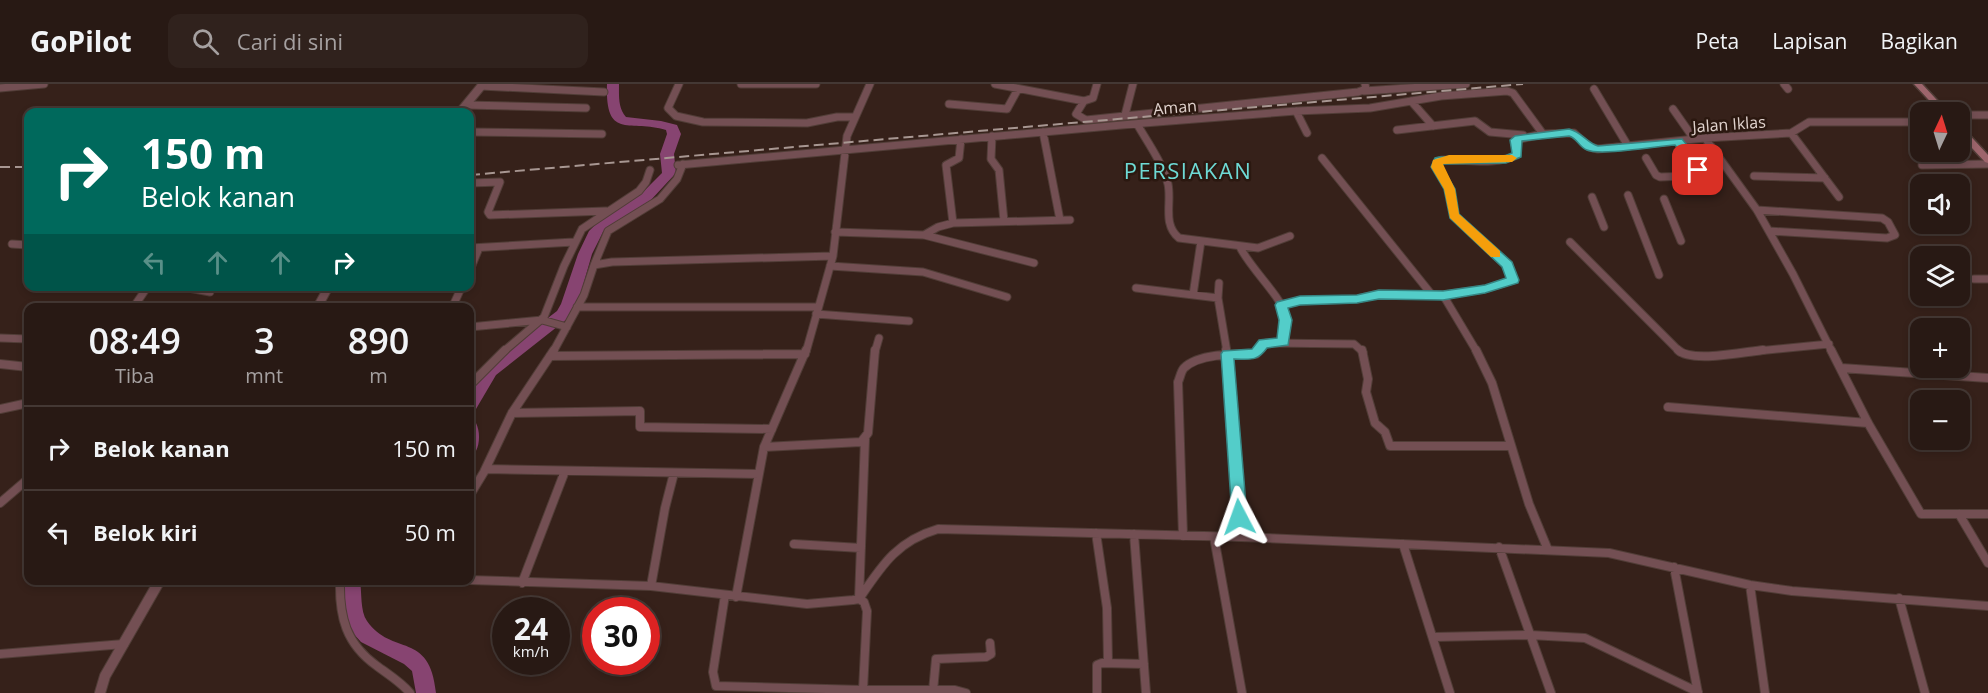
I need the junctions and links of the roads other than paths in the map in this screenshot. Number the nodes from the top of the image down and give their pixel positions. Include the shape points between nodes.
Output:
1 (44, 84) edge
2 (680, 84) edge
3 (741, 84) edge
4 (816, 84) edge
5 (870, 84) edge
6 (995, 84) edge
7 (1097, 84) edge
8 (1133, 84) edge
9 (1459, 84) edge
10 (1466, 84) edge
11 (1918, 84) edge
12 (482, 85) edge
13 (1418, 86) edge
14 (0, 88) edge
15 (1018, 88) junction
16 (1364, 88) edge
17 (1594, 89) dead end
18 (604, 92) dead end
19 (1084, 101) junction
20 (1412, 101) junction
21 (1935, 102) edge
22 (949, 104) dead end
23 (466, 105) junction
24 (463, 108) edge
25 (586, 108) dead end
26 (1673, 109) dead end
27 (1296, 111) junction
28 (1970, 115) edge
29 (1988, 115) edge
30 (1125, 116) junction
31 (855, 117) junction
32 (1910, 122) edge
33 (1137, 124) junction
34 (1433, 126) junction
35 (1397, 130) dead end
36 (474, 132) edge
37 (1043, 132) junction
38 (1307, 133) dead end
39 (1791, 133) junction
40 (602, 134) dead end
41 (1543, 134) junction
42 (992, 136) junction
43 (1529, 136) junction
44 (1705, 138) junction
45 (961, 139) junction
46 (1694, 139) junction
47 (1970, 140) edge
48 (1678, 141) junction
49 (1628, 146) junction
50 (845, 149) junction
51 (1322, 158) dead end
52 (1646, 158) dead end
53 (1988, 159) edge
54 (1988, 164) edge
55 (1922, 165) dead end
56 (650, 170) dead end
57 (1754, 176) dead end
58 (1825, 178) junction
59 (474, 183) edge
60 (1628, 195) dead end
61 (1592, 197) dead end
62 (1839, 197) dead end
63 (1664, 199) dead end
64 (1757, 210) junction
65 (607, 211) junction
66 (1060, 220) junction
67 (1070, 220) dead end
68 (1004, 221) junction
69 (953, 223) junction
70 (1604, 227) dead end
71 (1770, 231) junction
72 (835, 232) junction
73 (924, 235) junction
74 (1290, 236) dead end
75 (1201, 241) junction
76 (1681, 241) dead end
77 (574, 242) junction
78 (1570, 242) dead end
79 (12, 244) dead end
80 (24, 245) edge
81 (1240, 247) junction
82 (474, 248) edge
83 (479, 248) junction
84 (833, 256) junction
85 (474, 260) edge
86 (1034, 263) dead end
87 (594, 265) junction
88 (830, 266) junction
89 (1659, 275) dead end
90 (1974, 279) dead end
91 (1988, 279) edge
92 (1219, 283) dead end
93 (1136, 288) dead end
94 (205, 291) edge
95 (210, 292) dead end
96 (1193, 295) junction
97 (1432, 295) junction
98 (1443, 295) junction
99 (1007, 297) dead end
100 (1218, 297) junction
101 (1281, 305) junction
102 (577, 307) junction
103 (817, 310) junction
104 (544, 321) junction
105 (909, 321) dead end
106 (565, 326) junction
107 (474, 327) edge
108 (0, 338) edge
109 (24, 339) edge
110 (879, 339) dead end
111 (1284, 342) junction
112 (1828, 344) junction
113 (805, 354) junction
114 (1227, 354) junction
115 (550, 356) junction
116 (0, 364) edge
117 (24, 367) edge
118 (1840, 368) junction
119 (1988, 378) edge
120 (474, 381) edge
121 (24, 404) edge
122 (1668, 407) dead end
123 (0, 409) edge
124 (512, 413) junction
125 (1868, 423) junction
126 (772, 429) junction
127 (865, 439) junction
128 (1511, 446) junction
129 (764, 447) junction
130 (486, 469) junction
131 (565, 471) junction
132 (674, 473) junction
133 (759, 474) junction
134 (24, 482) edge
135 (474, 488) edge
136 (0, 502) edge
137 (1959, 514) junction
138 (1988, 514) edge
139 (1096, 533) junction
140 (1134, 534) junction
141 (1183, 536) junction
142 (1214, 537) junction
143 (1241, 537) junction
144 (794, 544) dead end
145 (1403, 544) junction
146 (1498, 547) junction
147 (861, 548) junction
148 (1548, 550) junction
149 (1988, 563) edge
150 (1674, 567) junction
151 (474, 580) edge
152 (522, 583) junction
153 (157, 585) edge
154 (340, 585) edge
155 (1750, 585) junction
156 (651, 586) junction
157 (725, 595) junction
158 (736, 597) junction
159 (859, 598) junction
160 (1899, 598) junction
161 (1988, 606) edge
162 (1530, 635) junction
163 (1434, 637) junction
164 (990, 643) dead end
165 (124, 644) junction
166 (0, 654) edge
167 (1108, 663) junction
168 (1144, 664) junction
169 (863, 690) junction
170 (933, 691) junction
171 (1698, 692) edge
172 (100, 693) edge
173 (410, 693) edge
174 (966, 693) edge
175 (1097, 693) edge
176 (1146, 693) edge
177 (1242, 693) edge
178 (1450, 693) edge
179 (1551, 693) edge
180 (1765, 693) edge
181 (1925, 693) edge

1 - 14 street
2 - 31 street via 668,108 676,116 703,122 807,123
3 - 4 street
5 - 31 street
6 - 15 street
7 - 19 street via 1094,98
8 - 30 street
9 - 10 street
9 - 13 street
11 - 21 main road
12 - 18 street
12 - 23 street
13 - 16 street
15 - 19 street
15 - 22 street via 1007,110
16 - 30 street
17 - 49 street
19 - 30 street via 1076,114 1081,119
20 - 27 street, Aman via 1370,108
20 - 34 street
20 - 41 street, Aman via 1507,91 1513,93
23 - 24 street
23 - 25 street
26 - 46 street
27 - 33 street, Aman
27 - 38 street
28 - 29 street
31 - 50 street
32 - 39 street, Jalan Iklas via 1809,122
33 - 37 street, Aman
33 - 75 street via 1168,183 1169,230 1179,238
34 - 35 street, Jalan Iklas
34 - 43 street, Jalan Iklas via 1475,121 1490,132
36 - 40 street
37 - 42 street, Aman
37 - 66 street
39 - 44 street, Jalan Iklas
39 - 58 street
41 - 43 street, Jalan Iklas
41 - 49 street, Jalan Iklas via 1574,133 1594,148
42 - 45 street, Aman
42 - 68 street via 991,159 999,170
43 - 98 street via 1516,140 1515,157 1437,162 1449,189 1454,215 1507,265 1513,280
44 - 46 street, Jalan Iklas
44 - 64 street
45 - 50 street, Aman
45 - 69 street via 959,158 946,165
46 - 48 street, Jalan Iklas
47 - 53 main road
48 - 49 street, Jalan Iklas
48 - 52 street via 1698,166 1688,176 1658,176
50 - 72 street
50 - 87 street, Aman via 681,165 677,179 660,199 608,231
51 - 97 street
54 - 55 street
56 - 65 street via 639,191
57 - 58 street
58 - 62 street
59 - 65 street via 500,182 490,215
60 - 89 street
61 - 70 street
63 - 76 street
64 - 71 street
64 - 71 street via 1882,218 1895,235 1887,238
65 - 77 street via 582,229
66 - 67 street
66 - 68 street
68 - 69 street
69 - 73 street
71 - 112 street
72 - 73 street
72 - 84 street
73 - 86 street
74 - 81 street via 1266,246
75 - 81 street
75 - 96 street
77 - 83 street
77 - 104 street
78 - 112 street via 1683,355
79 - 80 street
81 - 101 street via 1256,275
82 - 83 street
83 - 85 street
84 - 87 street
84 - 88 street
87 - 102 street
88 - 99 street via 923,272
88 - 103 street
90 - 91 street
92 - 100 street
93 - 96 street
94 - 95 street
96 - 100 street
97 - 98 street
97 - 101 street via 1379,294
98 - 128 street via 1483,362
100 - 114 street
101 - 111 street
102 - 103 street
102 - 106 street
103 - 105 street
103 - 113 street
104 - 106 street
104 - 107 street
104 - 120 street
106 - 115 street
108 - 109 street
110 - 127 street
111 - 114 street via 1264,344 1256,354
111 - 128 street via 1359,345 1375,423 1385,432 1390,446
112 - 118 street
113 - 115 street
113 - 126 street
114 - 141 street via 1188,365 1178,382
114 - 143 street
115 - 124 street
116 - 117 street
118 - 119 street
118 - 125 street
121 - 123 street
122 - 125 street
124 - 126 street via 640,411 640,427
124 - 130 street
125 - 137 street via 1922,514
126 - 129 street
127 - 129 street
127 - 147 street
128 - 148 street
129 - 133 street
130 - 131 street
130 - 135 street
131 - 132 street
131 - 152 street
132 - 133 street
132 - 156 street
133 - 158 street
134 - 136 street
137 - 138 street
137 - 149 street
139 - 140 street
139 - 159 street via 938,529 920,533 894,549
139 - 167 street via 1107,608
140 - 141 street
140 - 168 street
141 - 142 street
142 - 143 street
142 - 177 street
143 - 145 street
144 - 147 street
145 - 146 street
145 - 163 street
146 - 148 street
146 - 162 street
147 - 159 street
148 - 150 street via 1609,553
150 - 155 street
150 - 171 street
151 - 152 street
152 - 156 street
153 - 165 street
154 - 173 street via 339,620 349,642 402,682
155 - 160 street
155 - 180 street
156 - 157 street
157 - 158 street
157 - 169 street via 713,672 716,686
158 - 159 street via 807,604
159 - 169 street via 867,611
160 - 161 street
160 - 181 street
162 - 163 street
162 - 171 street via 1585,638
162 - 179 street
163 - 178 street
164 - 170 street via 991,654 986,657 936,659
165 - 166 street
165 - 172 street
167 - 168 street
167 - 175 street via 1096,669
168 - 176 street
169 - 170 street
170 - 174 street

